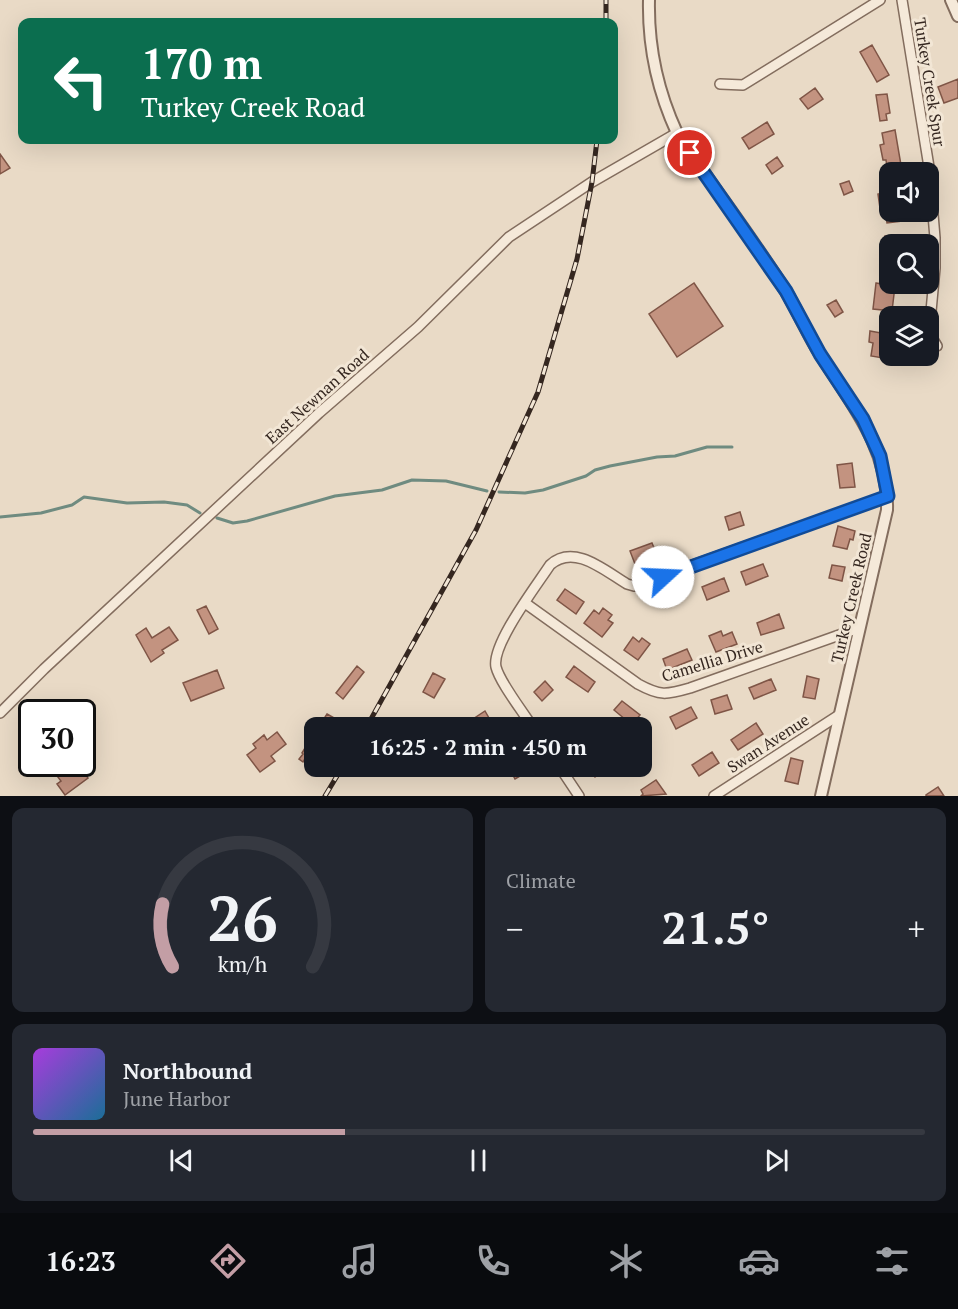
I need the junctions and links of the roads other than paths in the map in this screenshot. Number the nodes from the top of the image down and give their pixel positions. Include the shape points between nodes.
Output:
1 (649, 0) edge
2 (880, 0) edge
3 (902, 0) edge
4 (951, 0) edge
5 (958, 15) edge
6 (720, 84) dead end
7 (677, 133) junction
8 (931, 306) edge
9 (888, 496) junction
10 (525, 603) junction
11 (859, 628) junction
12 (0, 713) edge
13 (839, 715) junction
14 (526, 717) edge
15 (566, 777) edge
16 (579, 796) edge
17 (714, 796) edge
18 (821, 796) edge

1 - 7 street, Turkey Creek Road via 655,62 665,105
2 - 6 street via 743,84
3 - 8 street, Turkey Creek Spur via 929,167 935,238
4 - 5 street
7 - 9 street, Turkey Creek Road via 786,291 820,354 863,419 880,456
7 - 12 street, East Newnan Road via 592,182 509,237 418,327 319,413
9 - 10 street via 634,586 583,558 566,556 550,565
9 - 11 street, Turkey Creek Road
10 - 11 street, Camellia Drive via 655,693 690,688
10 - 14 street via 501,642 496,668
11 - 13 street, Turkey Creek Road
13 - 17 street, Swan Avenue
13 - 18 street, Turkey Creek Road
15 - 16 street

